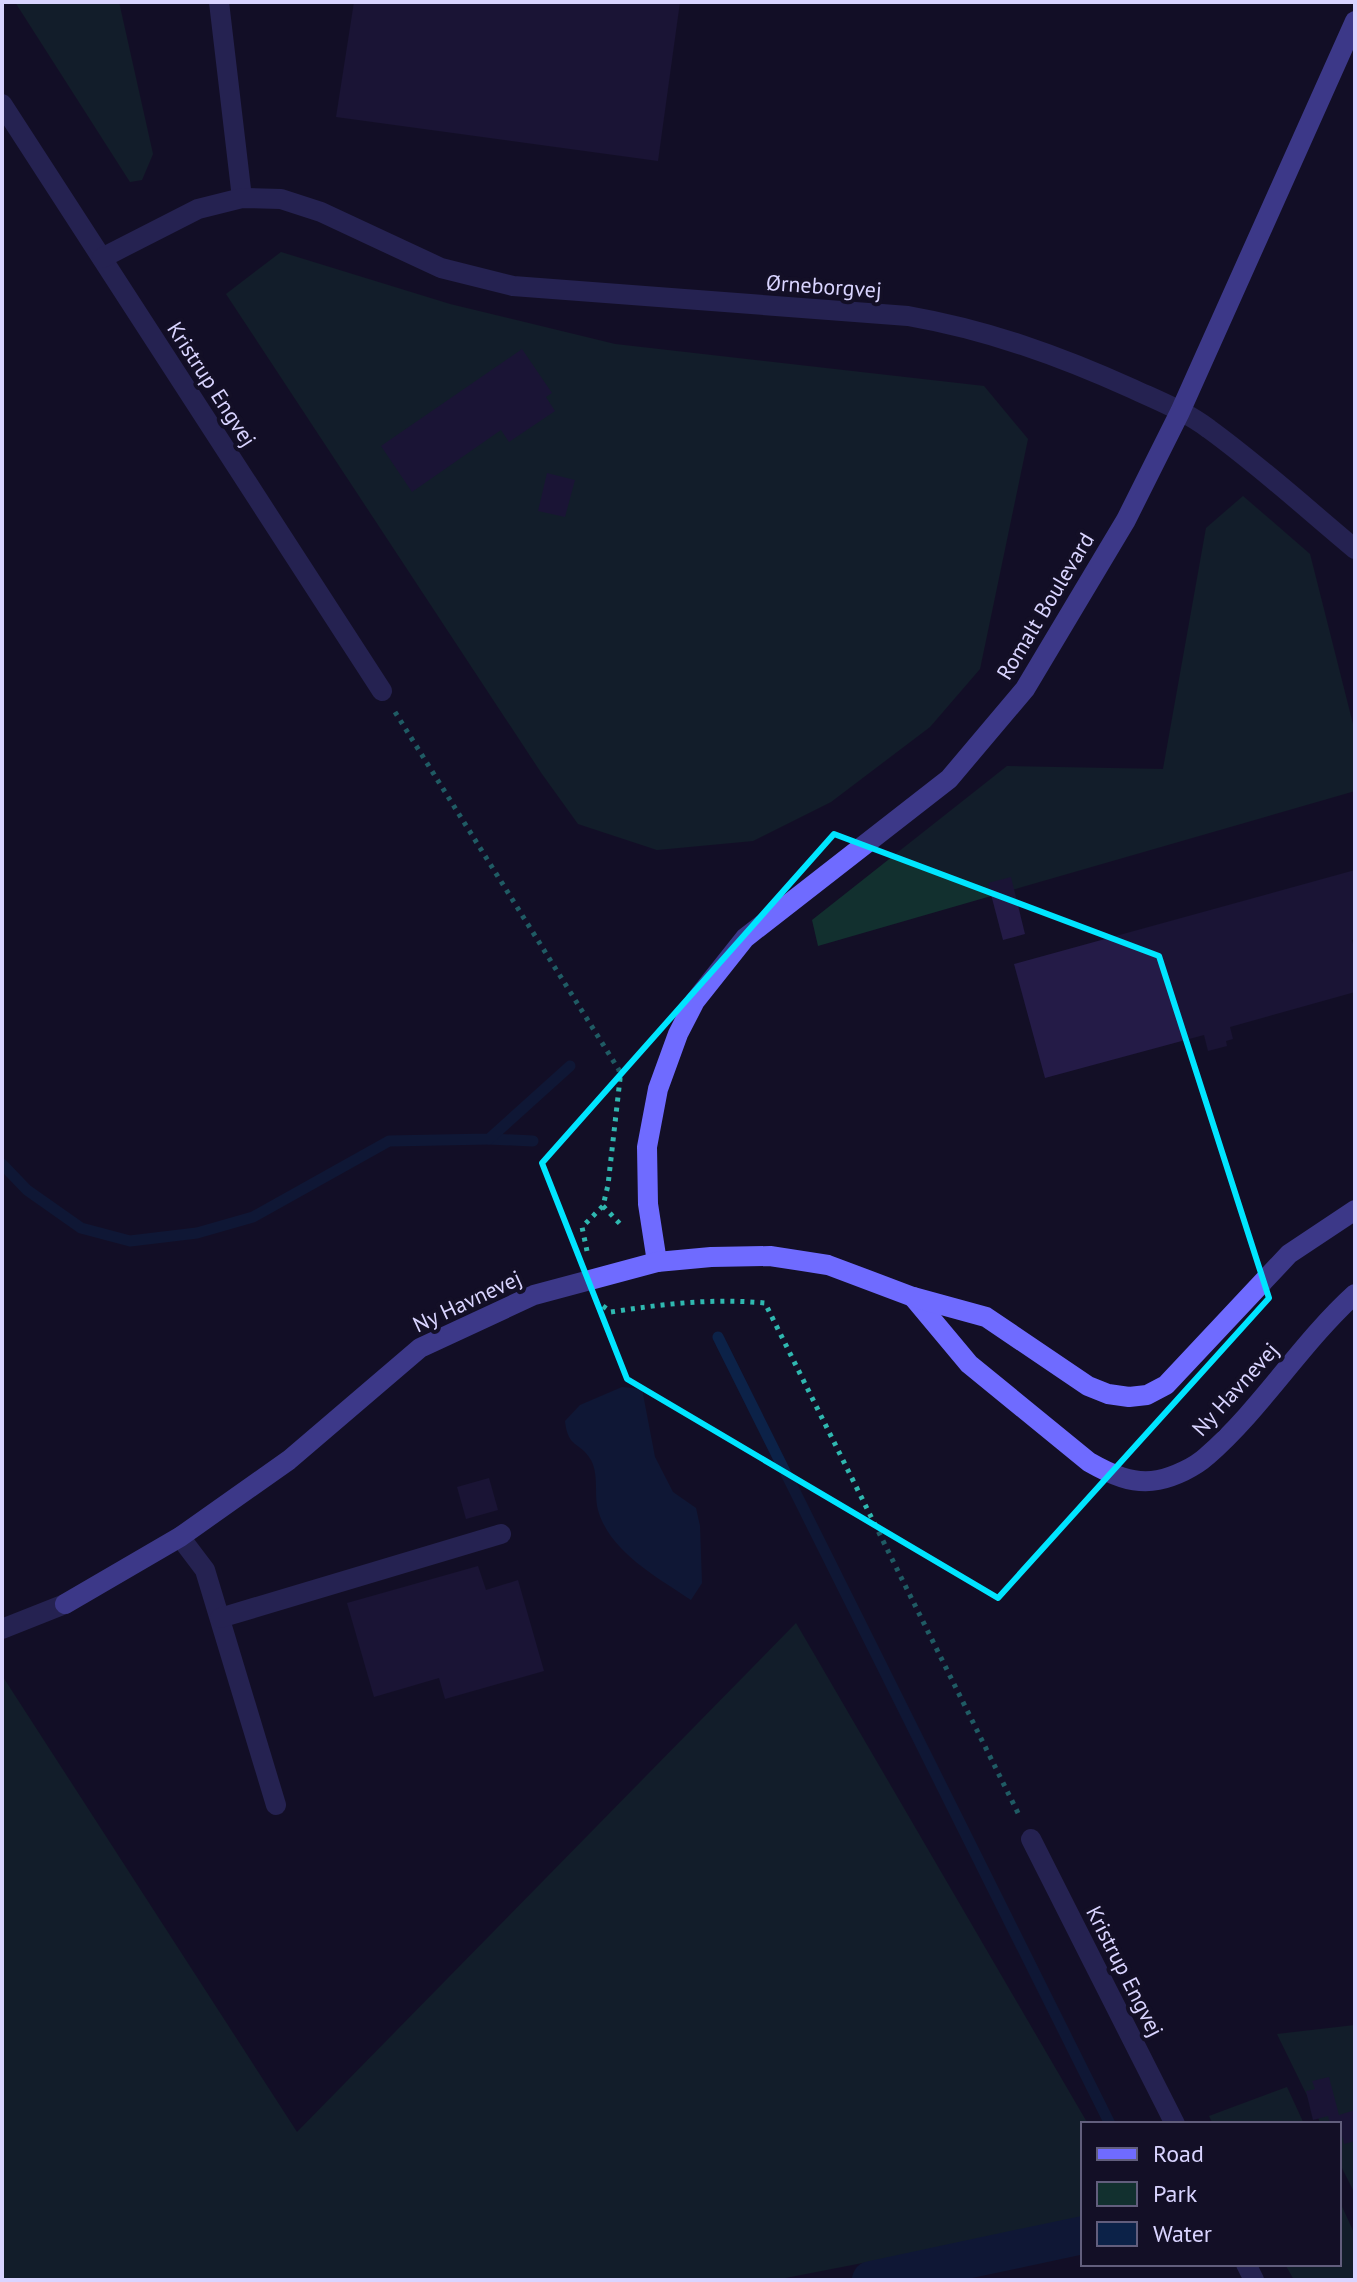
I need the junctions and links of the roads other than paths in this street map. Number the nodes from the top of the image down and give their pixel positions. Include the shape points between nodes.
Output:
1 (219, 2) edge
2 (1355, 21) edge
3 (2, 104) edge
4 (242, 198) junction
5 (102, 258) junction
6 (1180, 412) junction
7 (1355, 549) edge
8 (382, 691) dead end
9 (1355, 1210) edge
10 (657, 1262) junction
11 (1355, 1294) edge
12 (913, 1297) junction
13 (501, 1534) dead end
14 (180, 1537) junction
15 (220, 1618) junction
16 (2, 1629) edge
17 (276, 1805) dead end
18 (1031, 1839) dead end
19 (1174, 2122) edge

1 - 4 street
2 - 6 street, Romalt Boulevard
3 - 5 street, Kristrup Engvej
4 - 5 street, Ørneborgvej via 198,209
4 - 6 street, Ørneborgvej via 281,199 441,268 513,286 908,316 953,324 1077,364
5 - 8 street, Kristrup Engvej
6 - 7 street, Ørneborgvej via 1207,427
6 - 10 street, Romalt Boulevard via 1126,520 1025,689 949,779 745,938 695,1001 658,1089 647,1147
9 - 12 street, Ny Havnevej via 1289,1254 1166,1385 1147,1395 1108,1394 1088,1386 986,1317
10 - 12 street, Ny Havnevej via 770,1256 828,1265
10 - 14 street, Ny Havnevej via 534,1295 420,1348 289,1460
11 - 12 street, Ny Havnevej via 1206,1458 1158,1480 1135,1481 1089,1462 969,1364
13 - 15 street
14 - 15 street via 205,1570
14 - 16 street, Ny Havnevej via 65,1604
15 - 17 street
18 - 19 street, Kristrup Engvej

